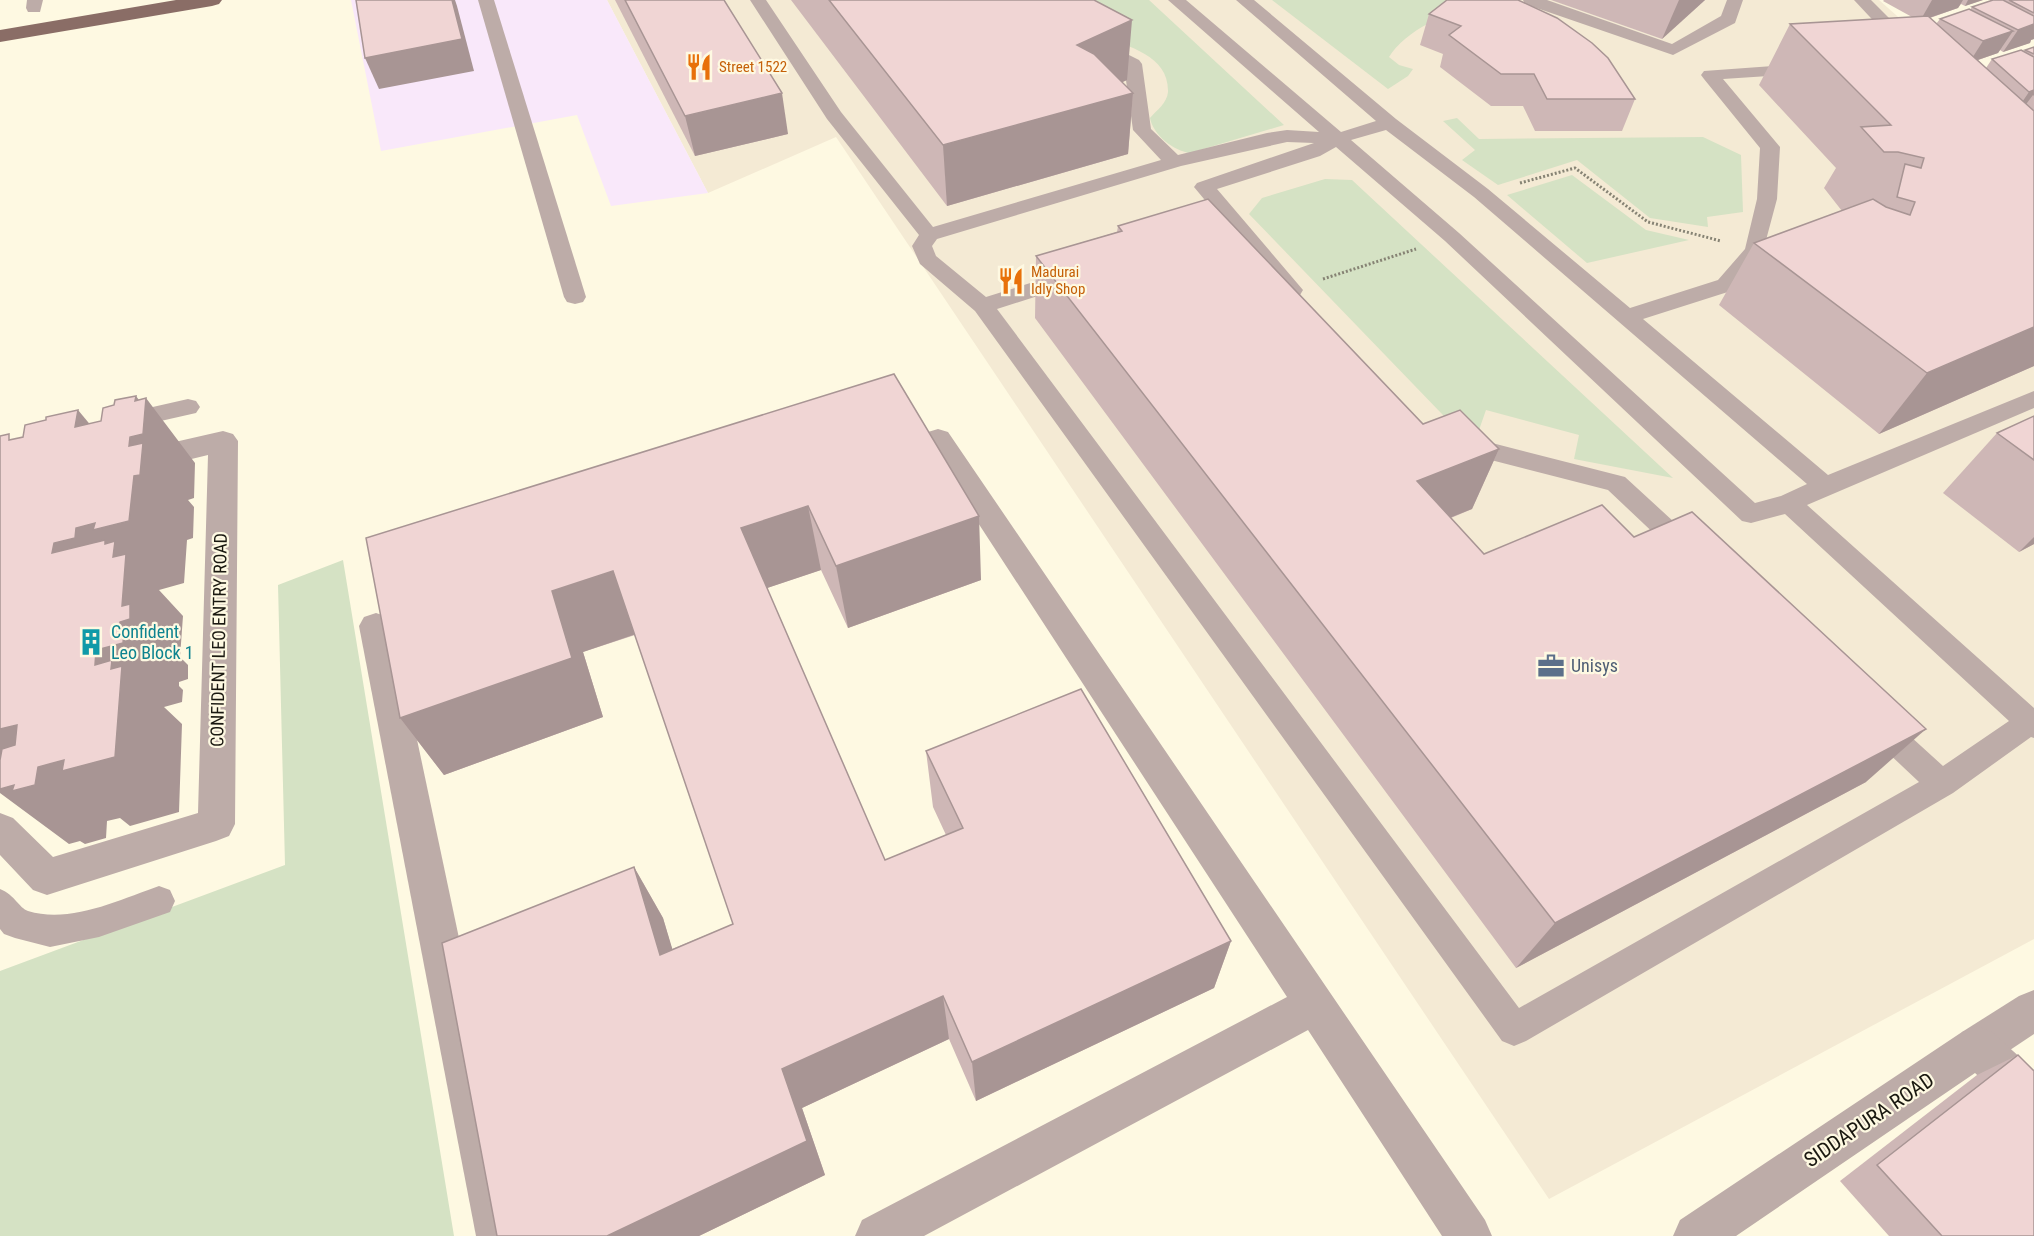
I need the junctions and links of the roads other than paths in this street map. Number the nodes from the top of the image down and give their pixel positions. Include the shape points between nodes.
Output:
1 (212, 0) edge
2 (486, 0) edge
3 (758, 0) edge
4 (1176, 0) edge
5 (1244, 0) edge
6 (1531, 0) edge
7 (1735, 0) edge
8 (1862, 0) edge
9 (35, 4) edge
10 (58, 4) dead end
11 (12, 12) dead end
12 (0, 36) edge
13 (1084, 37) edge
14 (1920, 60) edge
15 (1815, 68) edge
16 (1389, 123) junction
17 (1336, 139) junction
18 (1174, 162) junction
19 (929, 235) junction
20 (1093, 271) edge
21 (575, 297) dead end
22 (1300, 298) edge
23 (983, 306) junction
24 (1628, 316) junction
25 (2034, 399) edge
26 (188, 407) dead end
27 (99, 427) edge
28 (938, 439) dead end
29 (1442, 439) edge
30 (112, 467) edge
31 (1825, 486) junction
32 (1789, 503) junction
33 (1704, 565) edge
34 (376, 626) edge
35 (1863, 711) edge
36 (2032, 724) edge
37 (1942, 784) junction
38 (0, 830) edge
39 (159, 901) dead end
40 (0, 904) edge
41 (1314, 1005) junction
42 (2034, 1010) edge
43 (1977, 1047) junction
44 (2034, 1099) edge
45 (499, 1236) edge
46 (878, 1236) edge
47 (1469, 1236) edge
48 (1696, 1236) edge

1 - 12 main road
2 - 21 lane
3 - 19 lane via 834,115
4 - 17 lane
5 - 16 lane
6 - 7 lane via 1673,50 1729,19
8 - 14 lane
9 - 10 main road
9 - 11 main road
13 - 18 lane via 1133,64 1142,130
15 - 24 lane via 1710,75 1770,147 1767,199 1755,250 1726,285
16 - 17 lane
16 - 24 lane via 1481,193
17 - 18 lane via 1287,136
17 - 22 lane via 1313,152 1204,187 1226,228
17 - 32 lane via 1452,237 1751,514
18 - 19 lane
19 - 23 lane via 922,246 927,259
20 - 23 lane
23 - 37 lane via 1514,1029
24 - 31 lane
25 - 31 lane
26 - 27 lane
28 - 41 street
29 - 33 lane via 1616,483
30 - 38 street, CONFIDENT LEO ENTRY ROAD via 223,441 216,824 47,877
31 - 32 lane
32 - 36 lane
34 - 45 street
35 - 37 lane
36 - 37 lane
39 - 40 lane via 99,922 50,933 15,922
41 - 46 street
41 - 47 street
42 - 43 street, SIDDAPURA ROAD
43 - 44 street
43 - 48 street, SIDDAPURA ROAD

